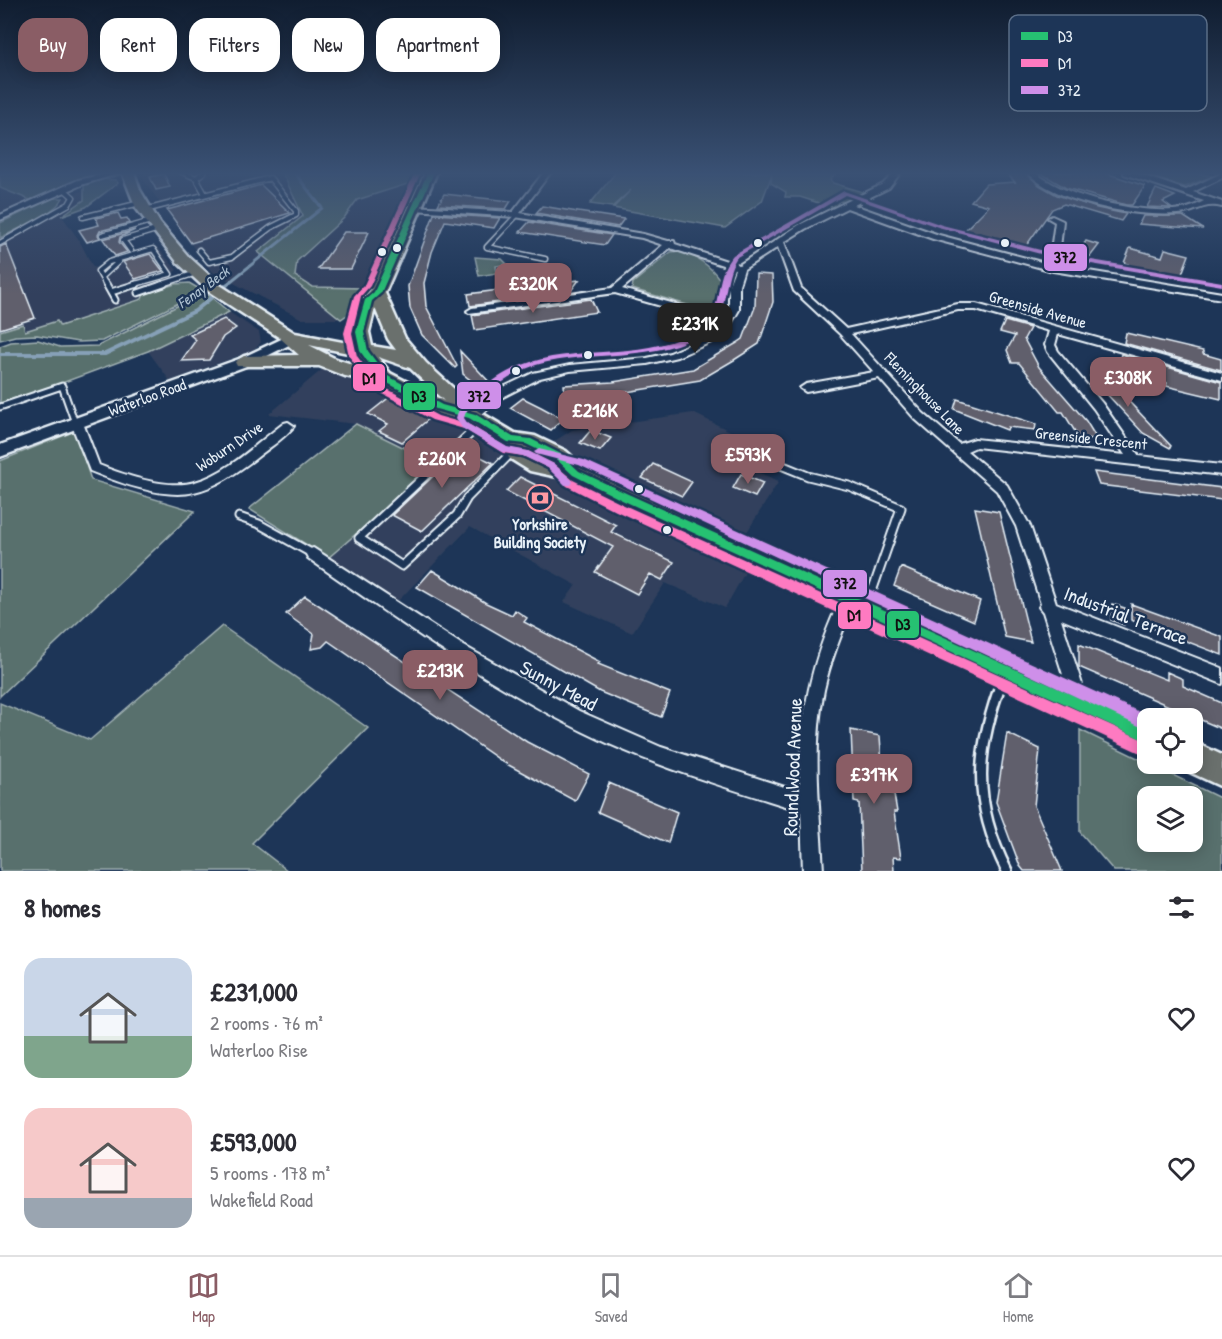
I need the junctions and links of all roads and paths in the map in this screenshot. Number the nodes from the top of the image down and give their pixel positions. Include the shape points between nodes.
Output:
1 (54, 213) edge
2 (147, 213) edge
3 (158, 213) edge
4 (294, 213) edge
5 (412, 213) edge
6 (482, 213) edge
7 (833, 213) edge
8 (868, 213) edge
9 (516, 215) junction
10 (149, 216) junction
11 (83, 217) dead end
12 (1052, 218) dead end
13 (43, 220) junction
14 (52, 221) dead end
15 (15, 235) junction
16 (102, 235) dead end
17 (24, 236) dead end
18 (780, 242) junction
19 (0, 243) edge
20 (671, 243) junction
21 (199, 250) dead end
22 (132, 251) dead end
23 (545, 259) dead end
24 (740, 268) junction
25 (1053, 268) junction
26 (196, 273) junction
27 (615, 290) junction
28 (111, 292) junction
29 (138, 293) dead end
30 (1222, 296) edge
31 (379, 298) junction
32 (115, 300) dead end
33 (471, 311) dead end
34 (727, 322) junction
35 (361, 323) junction
36 (1054, 330) junction
37 (844, 332) junction
38 (292, 338) junction
39 (313, 339) junction
40 (364, 351) junction
41 (393, 354) junction
42 (326, 360) junction
43 (244, 362) junction
44 (419, 367) junction
45 (881, 374) junction
46 (1222, 377) edge
47 (389, 381) junction
48 (806, 388) dead end
49 (0, 407) edge
50 (478, 419) junction
51 (76, 423) junction
52 (288, 426) dead end
53 (516, 443) junction
54 (0, 450) edge
55 (744, 450) dead end
56 (957, 450) junction
57 (1134, 459) junction
58 (1222, 470) edge
59 (239, 517) dead end
60 (313, 554) joint
61 (858, 602) junction
62 (1047, 607) junction
63 (1006, 670) junction
64 (1222, 676) edge
65 (1080, 705) junction
66 (1137, 731) edge
67 (1203, 762) edge
68 (1222, 771) edge
69 (810, 804) junction
70 (813, 871) edge
71 (1007, 871) edge

1 - 13 lane
2 - 10 highway
3 - 10 lane
4 - 21 lane via 232,257 209,262
5 - 31 highway
6 - 9 street
7 - 18 street
8 - 25 street via 936,237
9 - 20 street
9 - 23 lane via 487,248
10 - 11 lane
10 - 16 lane
10 - 22 lane via 123,240
10 - 26 highway
12 - 25 street via 1059,221
13 - 14 lane
13 - 15 lane
15 - 17 lane
15 - 19 lane
18 - 24 street
18 - 37 street, Fleminghouse Lane via 797,288
20 - 24 street
20 - 27 street
24 - 34 street via 734,285 734,310
25 - 30 street
26 - 29 lane
26 - 38 highway via 229,299
27 - 33 street
27 - 34 street
28 - 28 lane via 103,276 121,259 153,249 170,274
28 - 32 lane
31 - 35 highway via 369,300
31 - 41 highway via 379,327
31 - 44 highway via 397,339
34 - 50 street via 712,338 673,356 537,375 497,395
35 - 39 highway
35 - 40 highway
36 - 37 street, Greenside Avenue via 1002,313 967,307
36 - 46 street, Greenside Avenue
36 - 57 street via 1050,345 1053,352 1098,406
37 - 45 street, Fleminghouse Lane
38 - 39 highway
38 - 42 highway via 299,347
38 - 43 street, Waterloo Road
39 - 40 highway
40 - 41 highway
40 - 47 highway
41 - 44 highway
41 - 47 highway via 398,365
42 - 43 highway
42 - 47 highway
43 - 51 street, Waterloo Road
44 - 50 highway
45 - 48 street
45 - 56 street, Fleminghouse Lane
47 - 50 highway via 439,407
49 - 51 lane via 62,386
50 - 53 highway
50 - 53 lane via 359,538 402,566 457,514
51 - 52 street, Woburn Drive via 94,468 114,477 180,489 207,482
51 - 54 street, Waterloo Road
53 - 61 highway via 517,453 546,468 576,473
55 - 61 lane via 808,477 849,486 902,508
56 - 57 street, Greenside Crescent via 975,442
56 - 62 street, Fleminghouse Lane via 1002,488 1023,526
57 - 58 street, Greenside Crescent
59 - 60 lane
60 - 69 street, Sunny Mead via 480,667 612,736 696,769
61 - 63 highway
61 - 69 street, Round Wood Avenue via 825,659 813,706
62 - 64 street, Industrial Terrace
62 - 65 street, Fleminghouse Lane
63 - 65 highway
63 - 71 lane via 979,751 979,799 992,844
65 - 66 highway
67 - 68 highway
69 - 70 street, Round Wood Avenue

